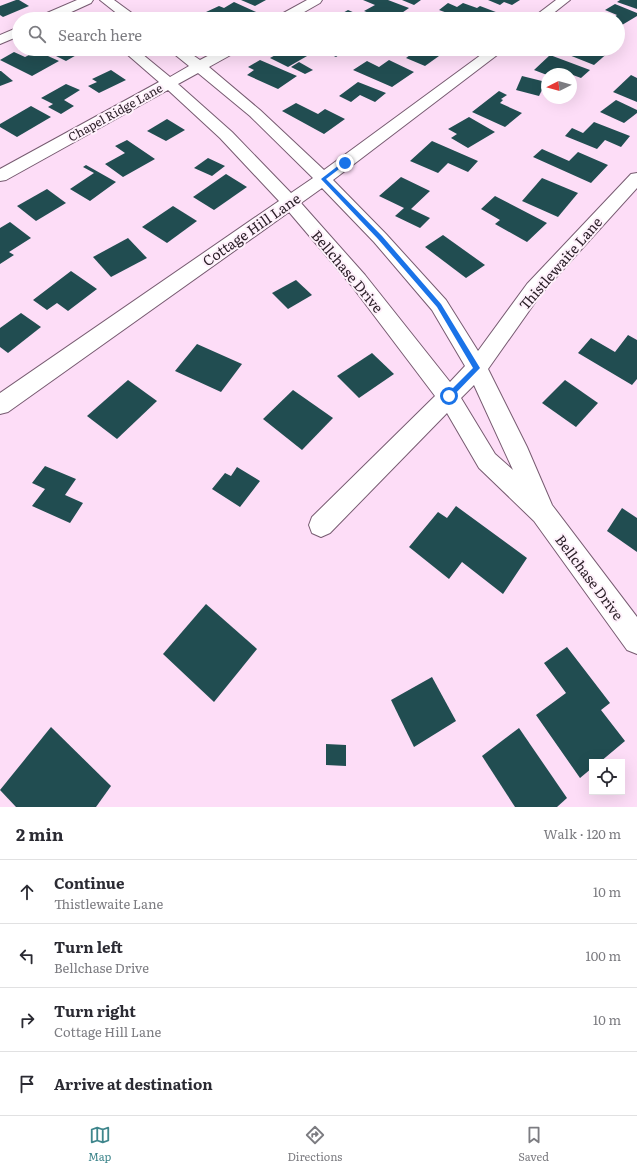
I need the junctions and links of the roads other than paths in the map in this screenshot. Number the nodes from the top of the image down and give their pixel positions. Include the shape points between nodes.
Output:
1 (60, 0) edge
2 (87, 0) edge
3 (106, 0) edge
4 (316, 0) edge
5 (564, 0) edge
6 (71, 7) junction
7 (60, 12) edge
8 (78, 12) edge
9 (123, 12) edge
10 (295, 12) edge
11 (548, 12) edge
12 (12, 34) edge
13 (0, 40) edge
14 (136, 56) edge
15 (185, 56) edge
16 (219, 56) edge
17 (489, 56) edge
18 (200, 67) junction
19 (169, 83) junction
20 (0, 176) edge
21 (637, 178) edge
22 (323, 179) junction
23 (290, 202) junction
24 (477, 368) junction
25 (449, 396) junction
26 (0, 405) edge
27 (543, 514) junction
28 (321, 525) dead end
29 (637, 640) edge

1 - 6 street
2 - 6 street
3 - 9 street
4 - 10 street
5 - 11 street
6 - 7 street
6 - 8 street
12 - 13 street
14 - 19 street, Bellchase Drive
15 - 18 street, Bellchase Drive
16 - 18 street, Chapel Ridge Lane
17 - 22 street, Cottage Hill Lane
18 - 19 street, Chapel Ridge Lane
18 - 22 street, Bellchase Drive via 255,113
19 - 20 street, Chapel Ridge Lane
19 - 23 street, Bellchase Drive via 226,135
21 - 24 street, Thistlewaite Lane via 534,289
22 - 23 street, Cottage Hill Lane
22 - 24 street, Bellchase Drive via 380,238 439,306
23 - 25 street, Bellchase Drive via 358,280
23 - 26 street, Cottage Hill Lane
24 - 25 street, Thistlewaite Lane
24 - 27 street, Bellchase Drive via 515,447
25 - 27 street, Bellchase Drive via 487,461
25 - 28 street, Thistlewaite Lane
27 - 29 street, Bellchase Drive

